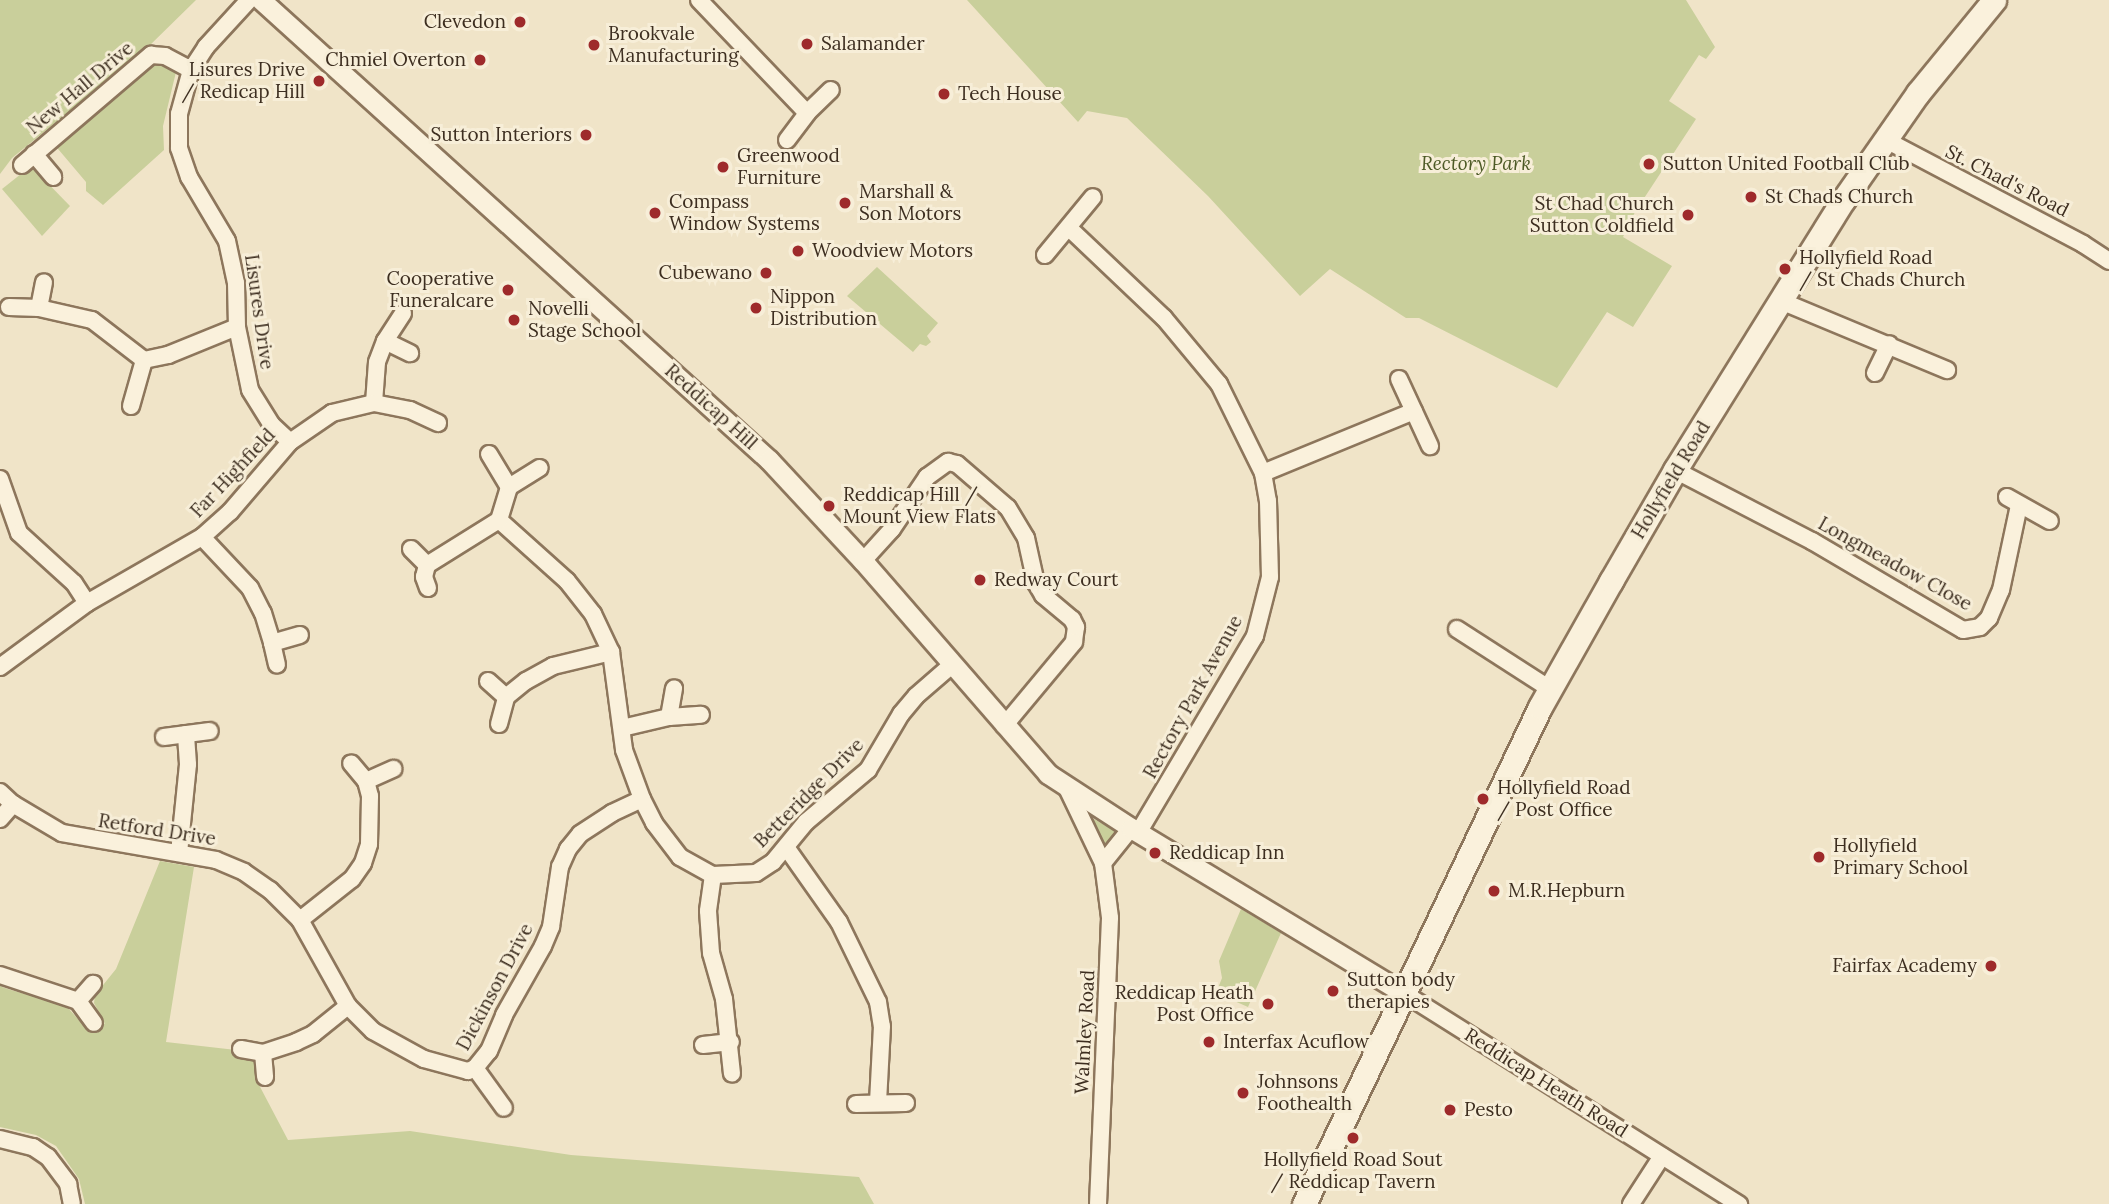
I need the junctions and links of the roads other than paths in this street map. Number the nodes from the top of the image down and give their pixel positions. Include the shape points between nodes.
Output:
1 (249, 0) edge
2 (261, 0) edge
3 (699, 0) edge
4 (1994, 0) edge
5 (191, 70) junction
6 (831, 90) dead end
7 (807, 113) junction
8 (1884, 139) junction
9 (787, 140) dead end
10 (53, 177) dead end
11 (1093, 197) dead end
12 (1069, 228) junction
13 (1045, 255) dead end
14 (2109, 261) edge
15 (44, 282) dead end
16 (1781, 301) junction
17 (9, 307) dead end
18 (39, 308) junction
19 (403, 313) dead end
20 (237, 327) junction
21 (385, 341) junction
22 (1889, 344) junction
23 (410, 353) dead end
24 (144, 360) junction
25 (1947, 370) dead end
26 (1875, 373) dead end
27 (1399, 379) dead end
28 (374, 403) junction
29 (131, 406) dead end
30 (1414, 411) junction
31 (438, 423) dead end
32 (290, 442) junction
33 (1430, 446) dead end
34 (489, 454) dead end
35 (539, 468) dead end
36 (1675, 470) junction
37 (1264, 474) junction
38 (0, 479) edge
39 (509, 488) junction
40 (499, 520) junction
41 (2050, 522) dead end
42 (202, 537) junction
43 (411, 549) dead end
44 (863, 561) junction
45 (427, 565) junction
46 (428, 588) dead end
47 (87, 603) junction
48 (1457, 629) dead end
49 (300, 635) dead end
50 (272, 643) junction
51 (611, 652) junction
52 (277, 664) dead end
53 (953, 664) junction
54 (0, 667) edge
55 (488, 681) dead end
56 (674, 688) dead end
57 (1550, 689) junction
58 (506, 697) junction
59 (701, 715) dead end
60 (669, 717) junction
61 (499, 724) dead end
62 (1004, 726) junction
63 (622, 728) junction
64 (210, 731) dead end
65 (186, 734) junction
66 (164, 737) dead end
67 (351, 763) dead end
68 (393, 769) dead end
69 (366, 780) junction
70 (1067, 788) junction
71 (0, 792) edge
72 (642, 799) junction
73 (13, 804) junction
74 (0, 819) edge
75 (1135, 830) junction
76 (786, 847) junction
77 (178, 853) junction
78 (1103, 863) junction
79 (713, 875) junction
80 (300, 920) junction
81 (0, 975) edge
82 (93, 984) dead end
83 (1405, 994) junction
84 (78, 1001) junction
85 (348, 1006) junction
86 (94, 1023) dead end
87 (731, 1042) junction
88 (703, 1045) dead end
89 (241, 1049) dead end
90 (263, 1053) junction
91 (475, 1068) junction
92 (732, 1074) dead end
93 (265, 1077) dead end
94 (878, 1102) junction
95 (906, 1103) dead end
96 (856, 1104) dead end
97 (503, 1108) dead end
98 (0, 1139) edge
99 (1662, 1156) junction
100 (72, 1204) edge
101 (1098, 1204) edge
102 (1304, 1204) edge
103 (1631, 1204) edge
104 (1739, 1204) edge

1 - 5 street, Lisures Drive
2 - 44 street, Reddicap Hill via 719,411
3 - 7 street
4 - 8 main road, Hollyfield Road
5 - 10 street, New Hall Drive via 165,56 151,55 28,160
5 - 20 street, Lisures Drive via 179,114 179,148 188,177 227,241 236,283
6 - 7 street
7 - 9 street
8 - 14 street, St. Chad's Road
8 - 16 main road, Hollyfield Road
11 - 12 street
12 - 13 street
12 - 37 street, Rectory Park Avenue via 1193,350 1219,384
15 - 18 street
16 - 22 street
16 - 36 main road, Hollyfield Road
17 - 18 street
18 - 24 street via 92,320
19 - 21 street
20 - 24 street
20 - 32 street, Lisures Drive via 250,390 271,424
21 - 23 street
21 - 28 street via 377,362
22 - 25 street
22 - 26 street
24 - 29 street
27 - 30 street
28 - 31 street, Far Highfield via 410,410
28 - 32 street, Far Highfield via 332,413
30 - 33 street
30 - 37 street
32 - 42 street, Far Highfield via 230,512
34 - 39 street
35 - 39 street
36 - 41 street, Longmeadow Close via 1811,541 1963,630 1980,627 1989,618 2001,590 2013,501
36 - 57 main road, Hollyfield Road
37 - 75 street, Rectory Park Avenue via 1270,577 1255,636
38 - 47 street via 19,533 74,583
39 - 40 street
40 - 45 street
40 - 51 street via 567,581 593,614
42 - 47 street, Far Highfield
42 - 50 street via 250,589
43 - 45 street
44 - 53 street, Reddicap Hill
44 - 62 street via 892,529 927,477 948,462 957,464 1008,508 1026,538 1036,583 1076,627 1074,642
45 - 46 street via 424,577
47 - 54 street, Far Highfield
48 - 57 street
49 - 50 street
50 - 52 street
51 - 58 street via 552,666
51 - 63 street
53 - 62 street, Reddicap Hill
53 - 76 street, Betteridge Drive via 901,714 868,770 806,822
55 - 58 street
56 - 60 street
57 - 83 main road, Hollyfield Road
58 - 61 street
59 - 60 street
60 - 63 street
62 - 70 street, Reddicap Hill via 1032,759
63 - 72 street via 630,771
64 - 65 street
65 - 66 street
65 - 77 street via 188,764
67 - 69 street
68 - 69 street
69 - 80 street via 370,823 363,863 342,888
70 - 75 street, Reddicap Hill
70 - 78 street, Walmley Road
71 - 73 street, Retford Drive
72 - 79 street via 674,850 694,867
72 - 91 street, Dickinson Drive via 580,834 568,849 543,946
73 - 74 street
73 - 77 street, Retford Drive via 62,833
75 - 78 street, Rectory Park Avenue
75 - 83 street, Reddicap Heath Road
76 - 79 street, Betteridge Drive via 756,873
76 - 94 street via 839,922 878,1002 882,1026
77 - 80 street, Retford Drive via 216,860 244,872
78 - 101 street, Walmley Road via 1110,973
79 - 87 street via 708,911 711,953
80 - 85 street, Retford Drive
81 - 84 street
82 - 84 street
83 - 99 street, Reddicap Heath Road
83 - 102 main road, Hollyfield Road
84 - 86 street
85 - 90 street via 313,1034
85 - 91 street, Retford Drive via 373,1031 401,1049 455,1068
87 - 88 street
87 - 92 street
89 - 90 street
90 - 93 street
91 - 97 street
94 - 95 street
94 - 96 street
98 - 100 street via 33,1147 48,1157 68,1184
99 - 103 street
99 - 104 street, Reddicap Heath Road

